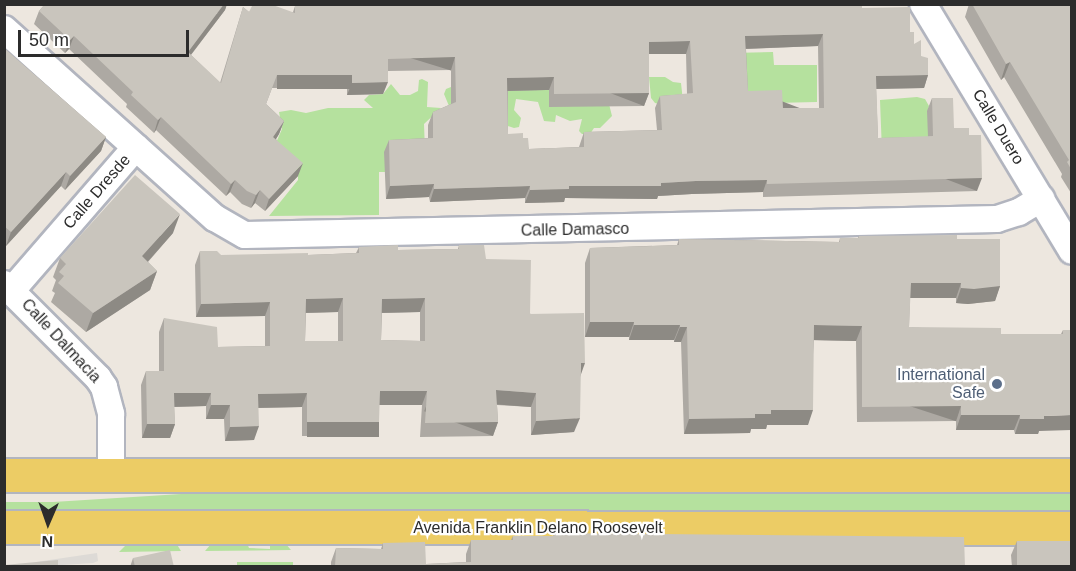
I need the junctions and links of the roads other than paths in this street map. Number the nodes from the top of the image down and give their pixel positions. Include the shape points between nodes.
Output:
1 (923, 4) edge
2 (4, 29) edge
3 (136, 147) junction
4 (1041, 199) junction
5 (1071, 251) edge
6 (8, 287) edge
7 (4, 475) edge
8 (111, 475) junction
9 (1071, 475) edge
10 (5, 527) edge
11 (1071, 528) edge

1 - 4 street, Calle Duero
2 - 3 street, Calle Dresde
3 - 4 street, Calle Damasco via 215,218 245,235 261,237 998,219
3 - 6 street, Calle Dresde
4 - 5 street, Calle Duero
6 - 8 street, Calle Dalmacia via 104,387 111,414
7 - 8 main road
8 - 9 main road
10 - 11 main road, Avenida Franklin Delano Roosevelt

